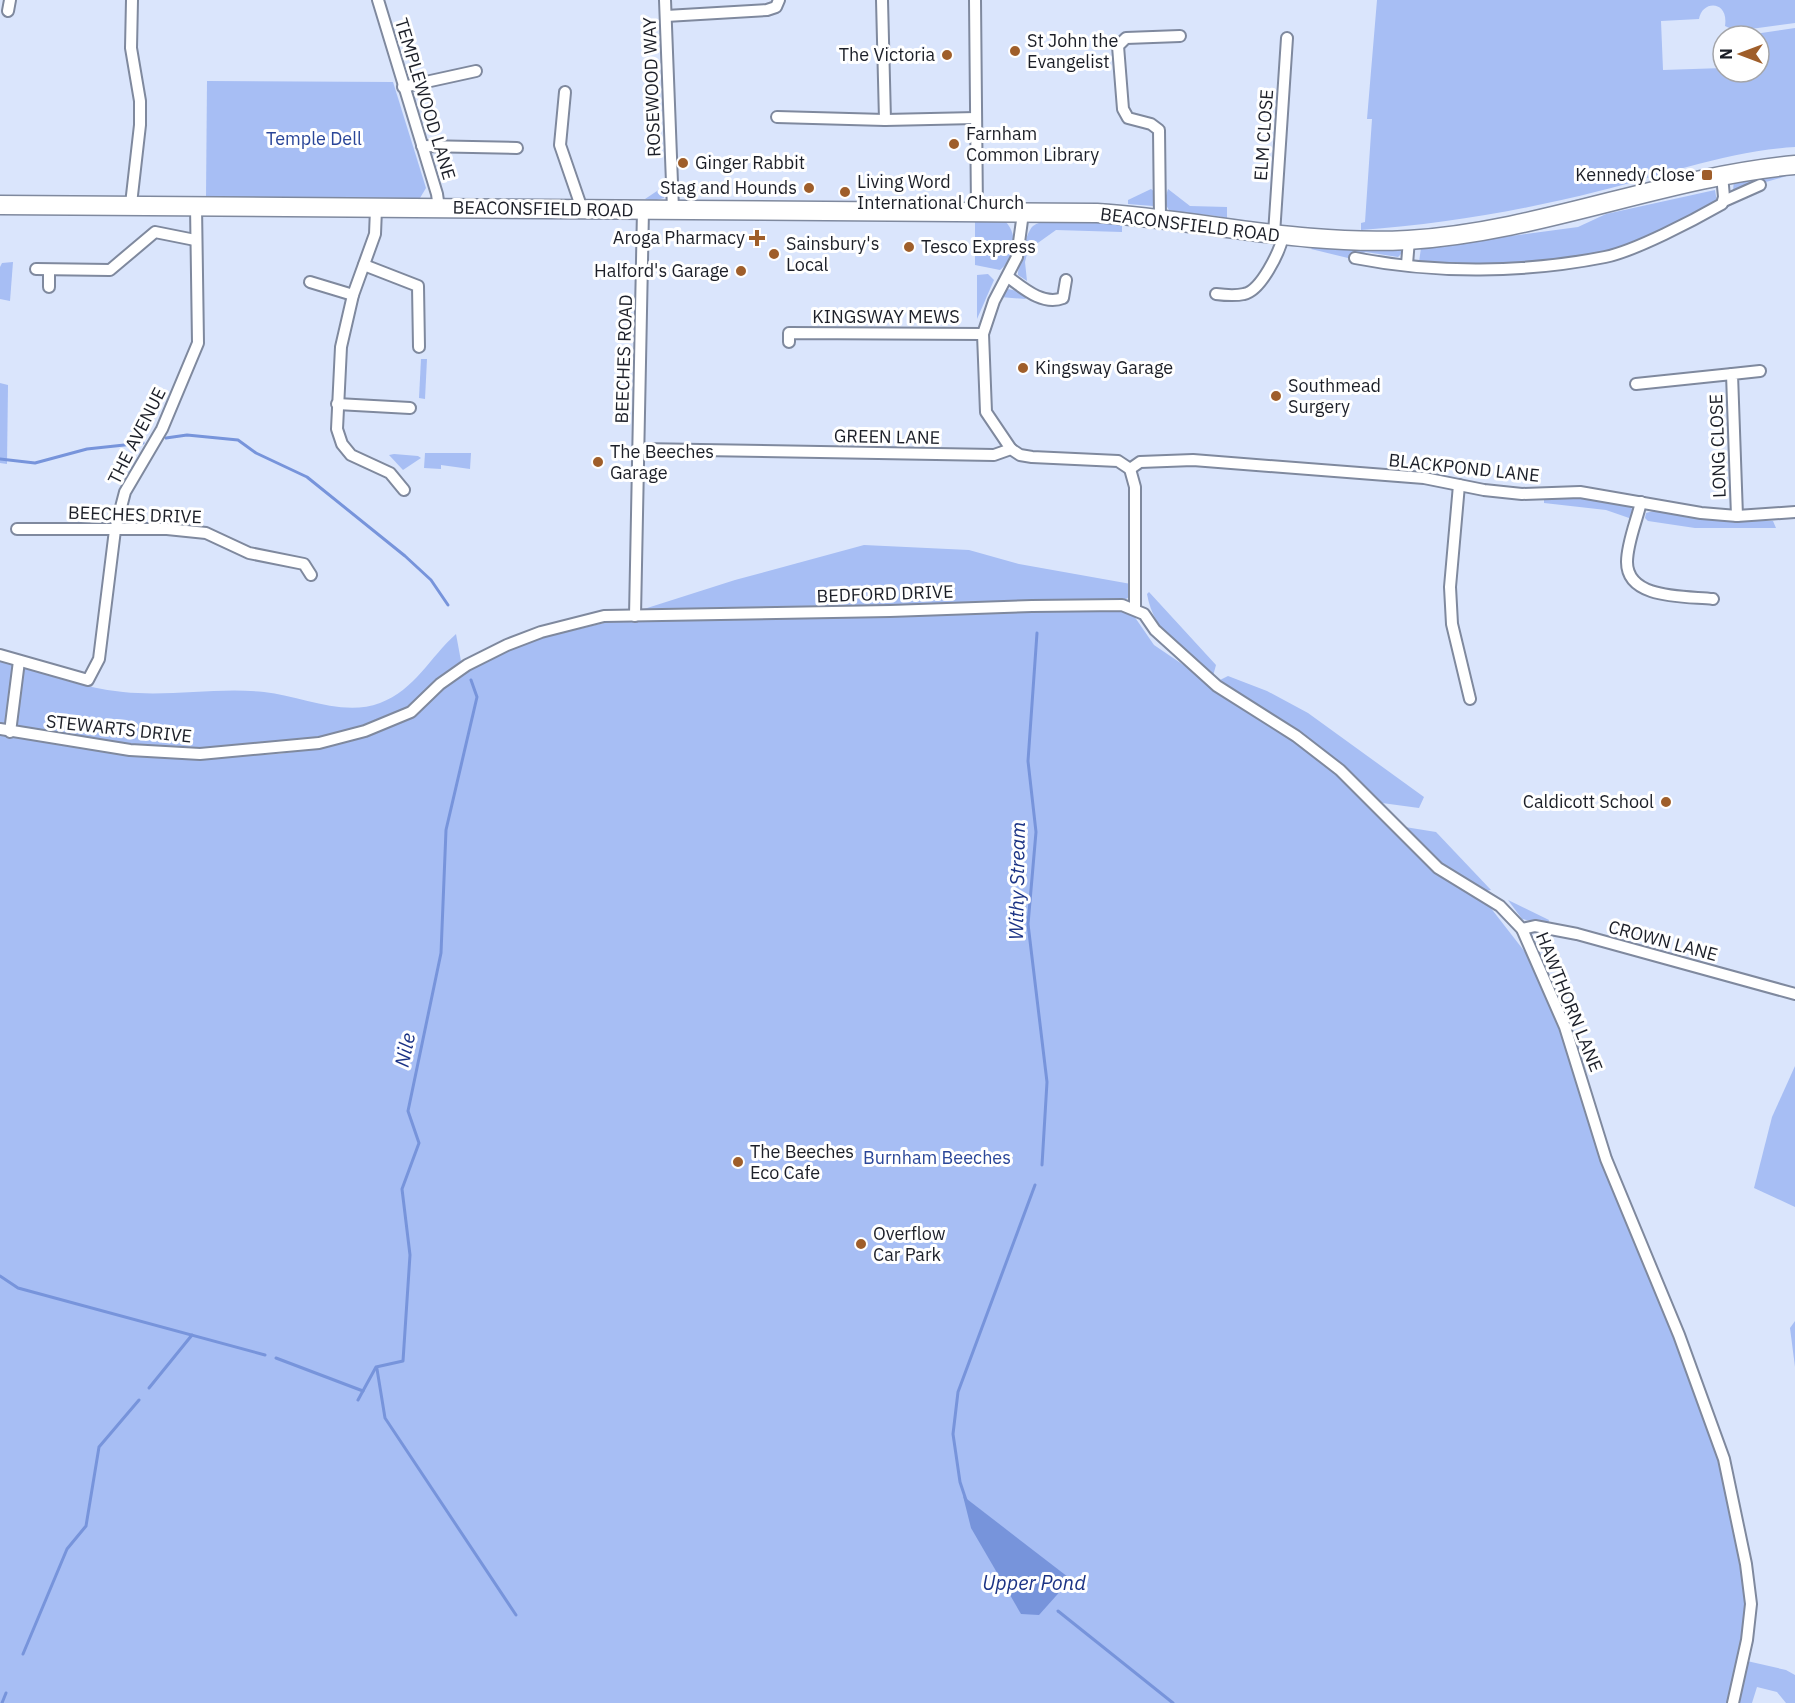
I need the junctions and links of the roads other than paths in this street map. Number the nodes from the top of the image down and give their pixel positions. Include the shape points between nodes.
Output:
1 (132, 0) edge
2 (378, 0) edge
3 (665, 0) edge
4 (779, 0) edge
5 (882, 0) edge
6 (975, 0) edge
7 (666, 16) junction
8 (1180, 36) dead end
9 (1287, 38) dead end
10 (476, 71) dead end
11 (403, 87) junction
12 (565, 92) dead end
13 (777, 117) dead end
14 (976, 118) junction
15 (885, 120) junction
16 (422, 146) junction
17 (517, 148) dead end
18 (1795, 165) edge
19 (1722, 175) junction
20 (1760, 184) dead end
21 (1724, 201) junction
22 (131, 204) junction
23 (0, 205) edge
24 (196, 206) junction
25 (439, 208) junction
26 (376, 209) junction
27 (582, 209) junction
28 (673, 209) junction
29 (643, 210) junction
30 (977, 211) junction
31 (1023, 213) junction
32 (1160, 218) junction
33 (1279, 235) junction
34 (195, 240) junction
35 (1409, 240) junction
36 (1355, 258) dead end
37 (1407, 264) junction
38 (364, 266) junction
39 (36, 269) dead end
40 (49, 270) junction
41 (1008, 277) junction
42 (1066, 280) dead end
43 (310, 282) dead end
44 (49, 287) dead end
45 (1216, 294) dead end
46 (353, 295) junction
47 (788, 332) dead end
48 (983, 334) junction
49 (419, 347) dead end
50 (1760, 371) dead end
51 (1732, 374) junction
52 (1636, 384) dead end
53 (338, 404) junction
54 (410, 408) dead end
55 (638, 449) junction
56 (1011, 449) junction
57 (1130, 469) junction
58 (1459, 485) junction
59 (404, 490) dead end
60 (1641, 502) junction
61 (1795, 512) edge
62 (1737, 516) junction
63 (17, 529) dead end
64 (115, 530) junction
65 (311, 575) dead end
66 (1713, 599) dead end
67 (1135, 609) junction
68 (635, 616) junction
69 (0, 655) edge
70 (19, 661) junction
71 (1470, 699) dead end
72 (5, 730) edge
73 (1522, 930) junction
74 (1795, 994) edge
75 (1733, 1703) edge

1 - 22 street via 131,48 140,109
2 - 11 street, TEMPLEWOOD LANE
3 - 7 street, ROSEWOOD WAY
4 - 7 street via 776,7 767,10
5 - 15 street
6 - 14 street
7 - 28 street, ROSEWOOD WAY
8 - 32 street via 1126,38 1118,46 1123,109 1128,118 1159,130
9 - 33 street, ELM CLOSE
10 - 11 street
11 - 16 street, TEMPLEWOOD LANE
12 - 27 street via 560,146
13 - 15 street
14 - 15 street
14 - 30 street
16 - 17 street
16 - 25 street, TEMPLEWOOD LANE
18 - 19 main road, BEACONSFIELD ROAD
19 - 21 street
19 - 35 main road, BEACONSFIELD ROAD via 1513,226
20 - 21 street
21 - 37 street via 1639,244 1605,256 1521,268
22 - 23 main road, BEACONSFIELD ROAD
22 - 24 main road, BEACONSFIELD ROAD
24 - 26 main road, BEACONSFIELD ROAD
24 - 34 street, THE AVENUE
25 - 26 main road, BEACONSFIELD ROAD
25 - 27 main road, BEACONSFIELD ROAD
26 - 38 street via 375,234
27 - 29 main road, BEACONSFIELD ROAD
28 - 29 main road, BEACONSFIELD ROAD
28 - 30 main road, BEACONSFIELD ROAD
29 - 55 street, BEECHES ROAD
30 - 31 main road, BEACONSFIELD ROAD
31 - 32 main road, BEACONSFIELD ROAD
31 - 41 street via 1017,257
32 - 33 main road, BEACONSFIELD ROAD
33 - 35 main road, BEACONSFIELD ROAD
33 - 45 street via 1277,257 1254,288 1245,294
34 - 40 street via 155,232 110,270
34 - 64 street, THE AVENUE via 198,343 162,429 125,492
35 - 37 street
36 - 37 street
38 - 46 street
38 - 49 street via 418,286
39 - 40 street
40 - 44 street
41 - 42 street via 1043,298 1059,300 1063,298
41 - 48 street via 994,301
43 - 46 street
46 - 53 street via 340,347
47 - 48 street, KINGSWAY MEWS
48 - 56 street via 986,412
50 - 51 street, LONG CLOSE
51 - 52 street, LONG CLOSE
51 - 62 street, LONG CLOSE
53 - 54 street
53 - 59 street via 337,429 342,444 351,455 390,473
55 - 56 street, GREEN LANE via 994,455
55 - 68 street, BEECHES ROAD
56 - 57 street, GREEN LANE via 1032,457 1118,461
57 - 58 street, BLACKPOND LANE via 1140,462 1193,460 1353,472
57 - 67 street via 1135,488
58 - 60 street, BLACKPOND LANE via 1522,494 1580,492
58 - 71 street via 1450,587 1452,624
60 - 62 street, BLACKPOND LANE
60 - 66 street via 1627,561 1629,576 1644,590
61 - 62 street, BLACKPOND LANE
63 - 64 street, BEECHES DRIVE
64 - 65 street, BEECHES DRIVE via 206,533 249,553 304,564
64 - 70 street, THE AVENUE via 99,659 88,680
67 - 68 street, BEDFORD DRIVE via 1122,605 1032,606
67 - 73 street, HAWTHORN LANE via 1217,686 1296,735 1340,770 1438,868 1500,906
68 - 72 street, STEWARTS DRIVE via 604,616 507,645 467,664 411,712 365,731 319,743 200,754 130,750
69 - 70 street, THE AVENUE
70 - 72 street
73 - 74 street, CROWN LANE via 1535,926 1577,934
73 - 75 street, HAWTHORN LANE via 1565,1027 1606,1159 1679,1335 1724,1459 1751,1604

